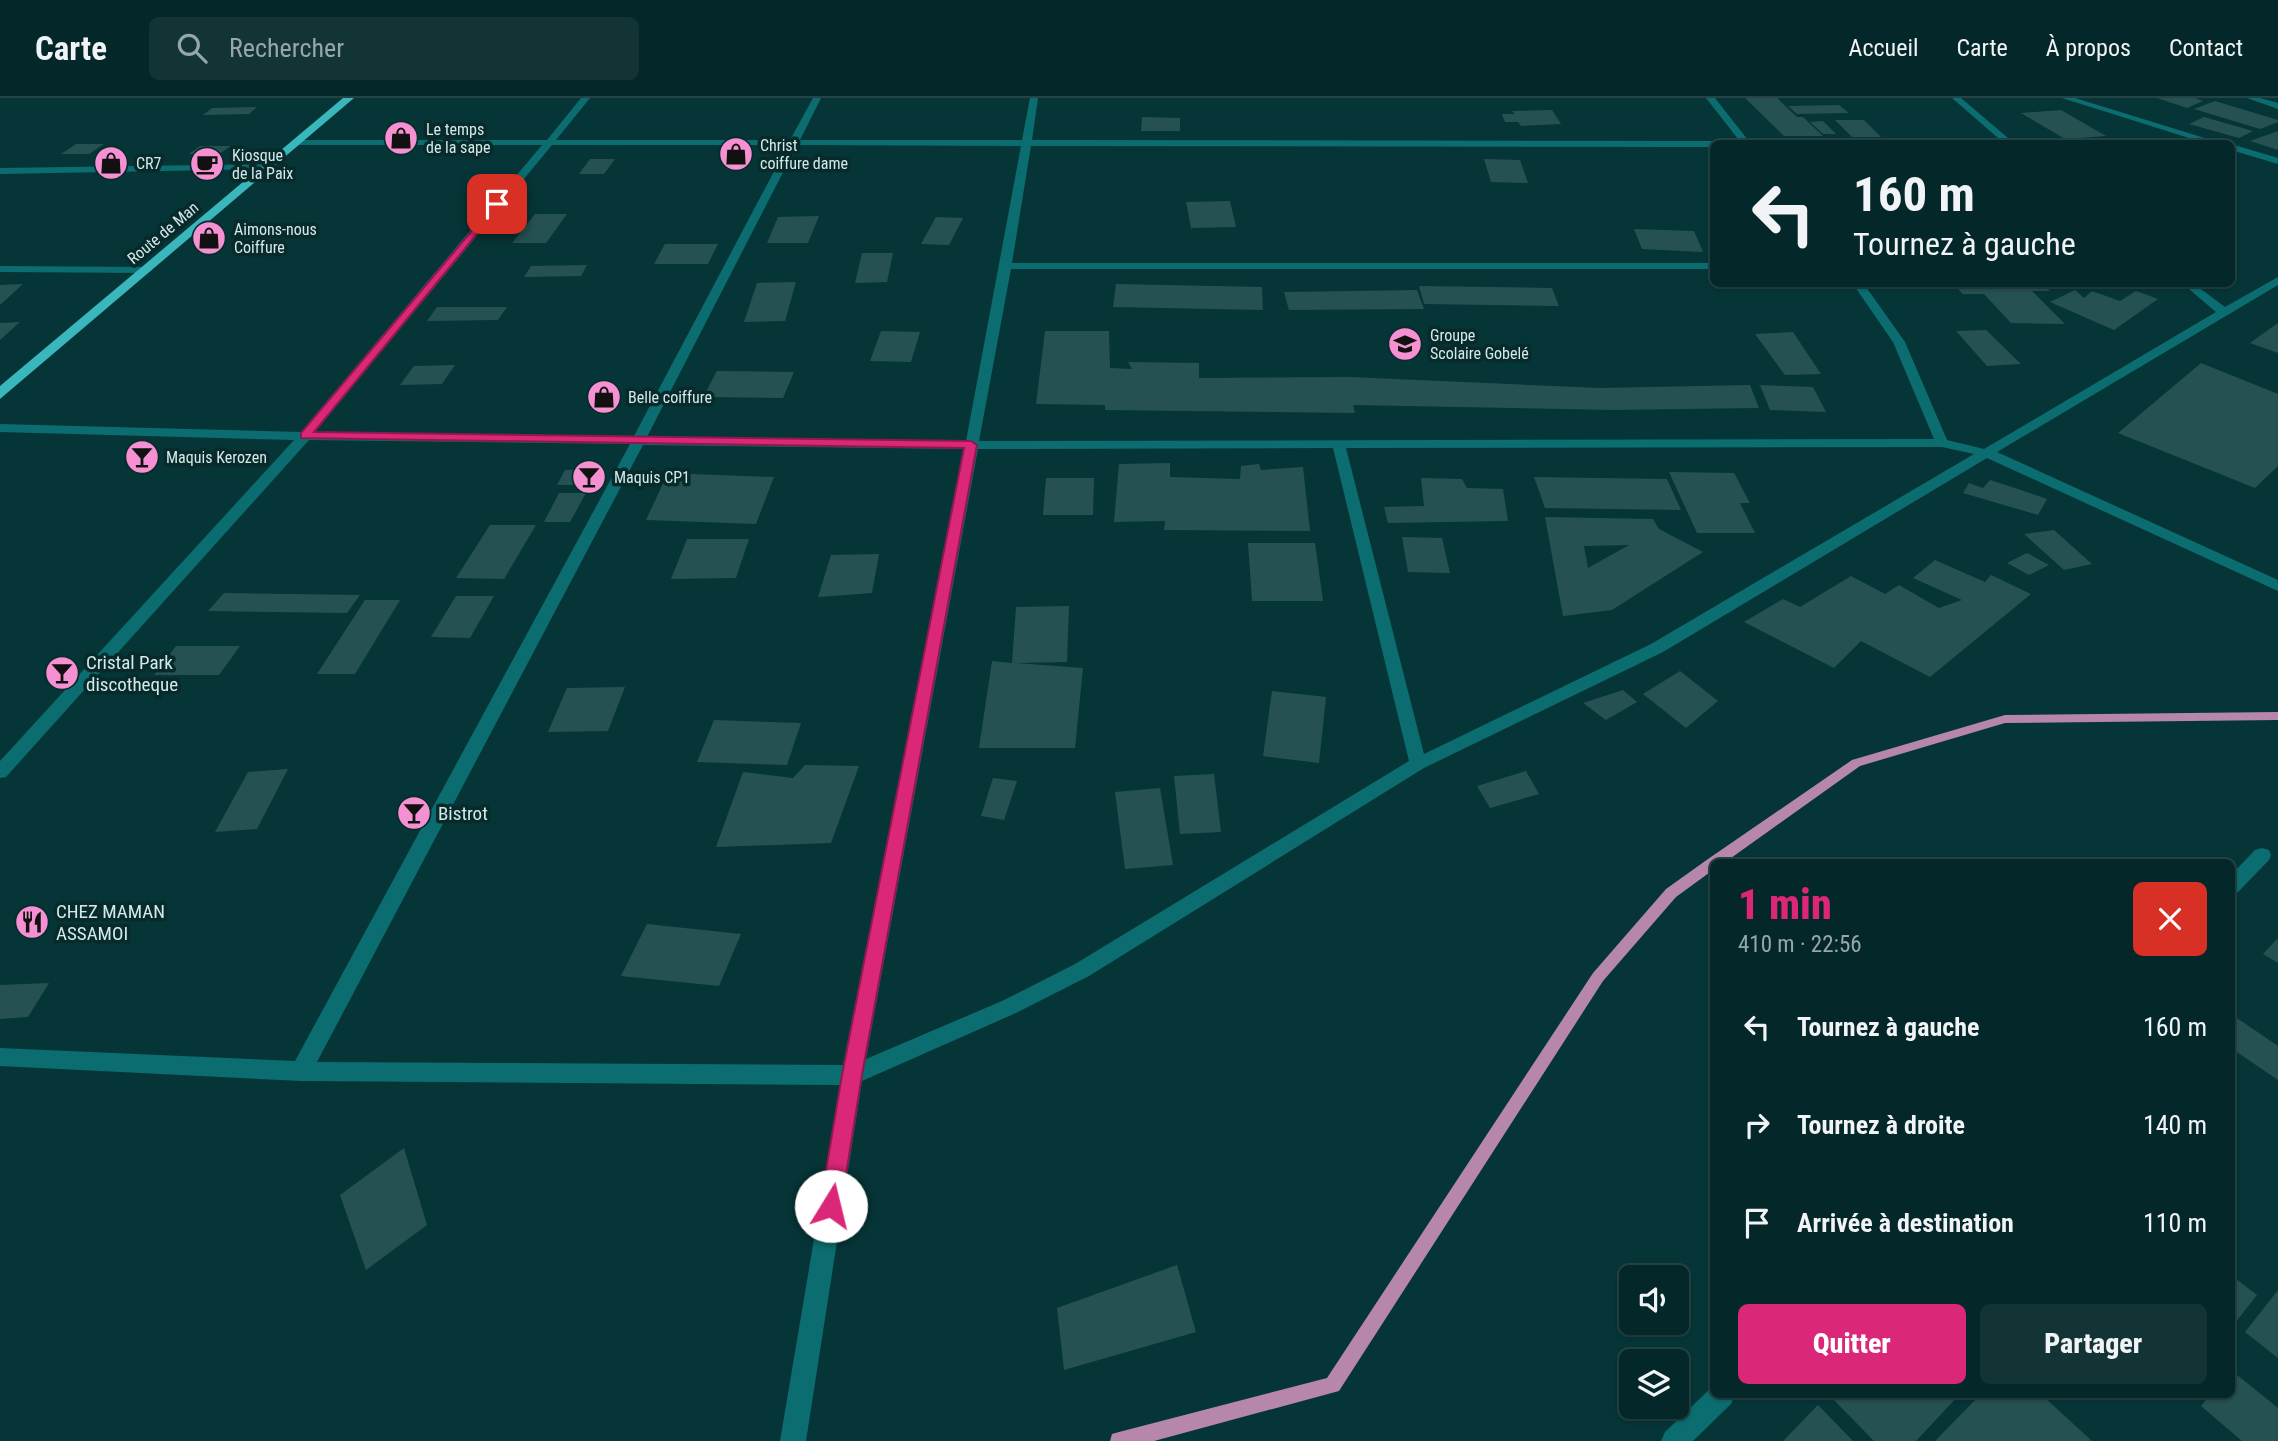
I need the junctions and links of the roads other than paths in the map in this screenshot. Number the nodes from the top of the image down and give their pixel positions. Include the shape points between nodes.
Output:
1 (349, 98) edge
2 (586, 98) edge
3 (817, 98) edge
4 (1034, 98) edge
5 (1710, 98) edge
6 (1956, 98) edge
7 (2066, 98) edge
8 (2251, 98) edge
9 (2278, 106) edge
10 (1744, 140) edge
11 (2006, 140) edge
12 (2207, 140) edge
13 (550, 141) junction
14 (793, 141) junction
15 (297, 142) junction
16 (1026, 142) junction
17 (1710, 144) edge
18 (2235, 148) edge
19 (2278, 161) edge
20 (269, 166) junction
21 (0, 171) edge
22 (1006, 266) junction
23 (1710, 266) edge
24 (0, 269) edge
25 (147, 270) junction
26 (2278, 279) edge
27 (1861, 287) edge
28 (2192, 287) edge
29 (2224, 312) junction
30 (0, 394) edge
31 (0, 428) edge
32 (305, 436) junction
33 (638, 441) junction
34 (1942, 443) junction
35 (971, 445) junction
36 (1339, 446) junction
37 (1989, 454) junction
38 (2278, 586) edge
39 (1418, 764) junction
40 (0, 772) edge
41 (2262, 855) dead end
42 (2235, 883) edge
43 (0, 1057) edge
44 (301, 1071) junction
45 (852, 1075) junction
46 (1719, 1398) edge
47 (793, 1441) edge
48 (1674, 1441) edge

1 - 15 highway, Route de Man
2 - 13 street
3 - 14 street
4 - 16 street
5 - 10 street
6 - 11 street
7 - 12 street
8 - 9 street
13 - 14 street
13 - 15 street
13 - 32 street
14 - 16 street
14 - 33 street
15 - 20 highway, Route de Man
16 - 17 street
16 - 22 street
18 - 19 street
20 - 21 street
20 - 25 highway, Route de Man
22 - 23 street
22 - 35 street
24 - 25 street
25 - 30 highway, Route de Man
26 - 29 street
27 - 34 street via 1899,342
28 - 29 street
29 - 37 street
31 - 32 street
32 - 33 street
32 - 40 street
33 - 35 street
33 - 44 street
34 - 36 street
34 - 37 street
35 - 36 street
35 - 45 street
36 - 39 street
37 - 38 street
37 - 39 street via 1657,648
39 - 45 street via 1082,970
41 - 42 street
43 - 44 street
44 - 45 street
45 - 47 street
46 - 48 street

